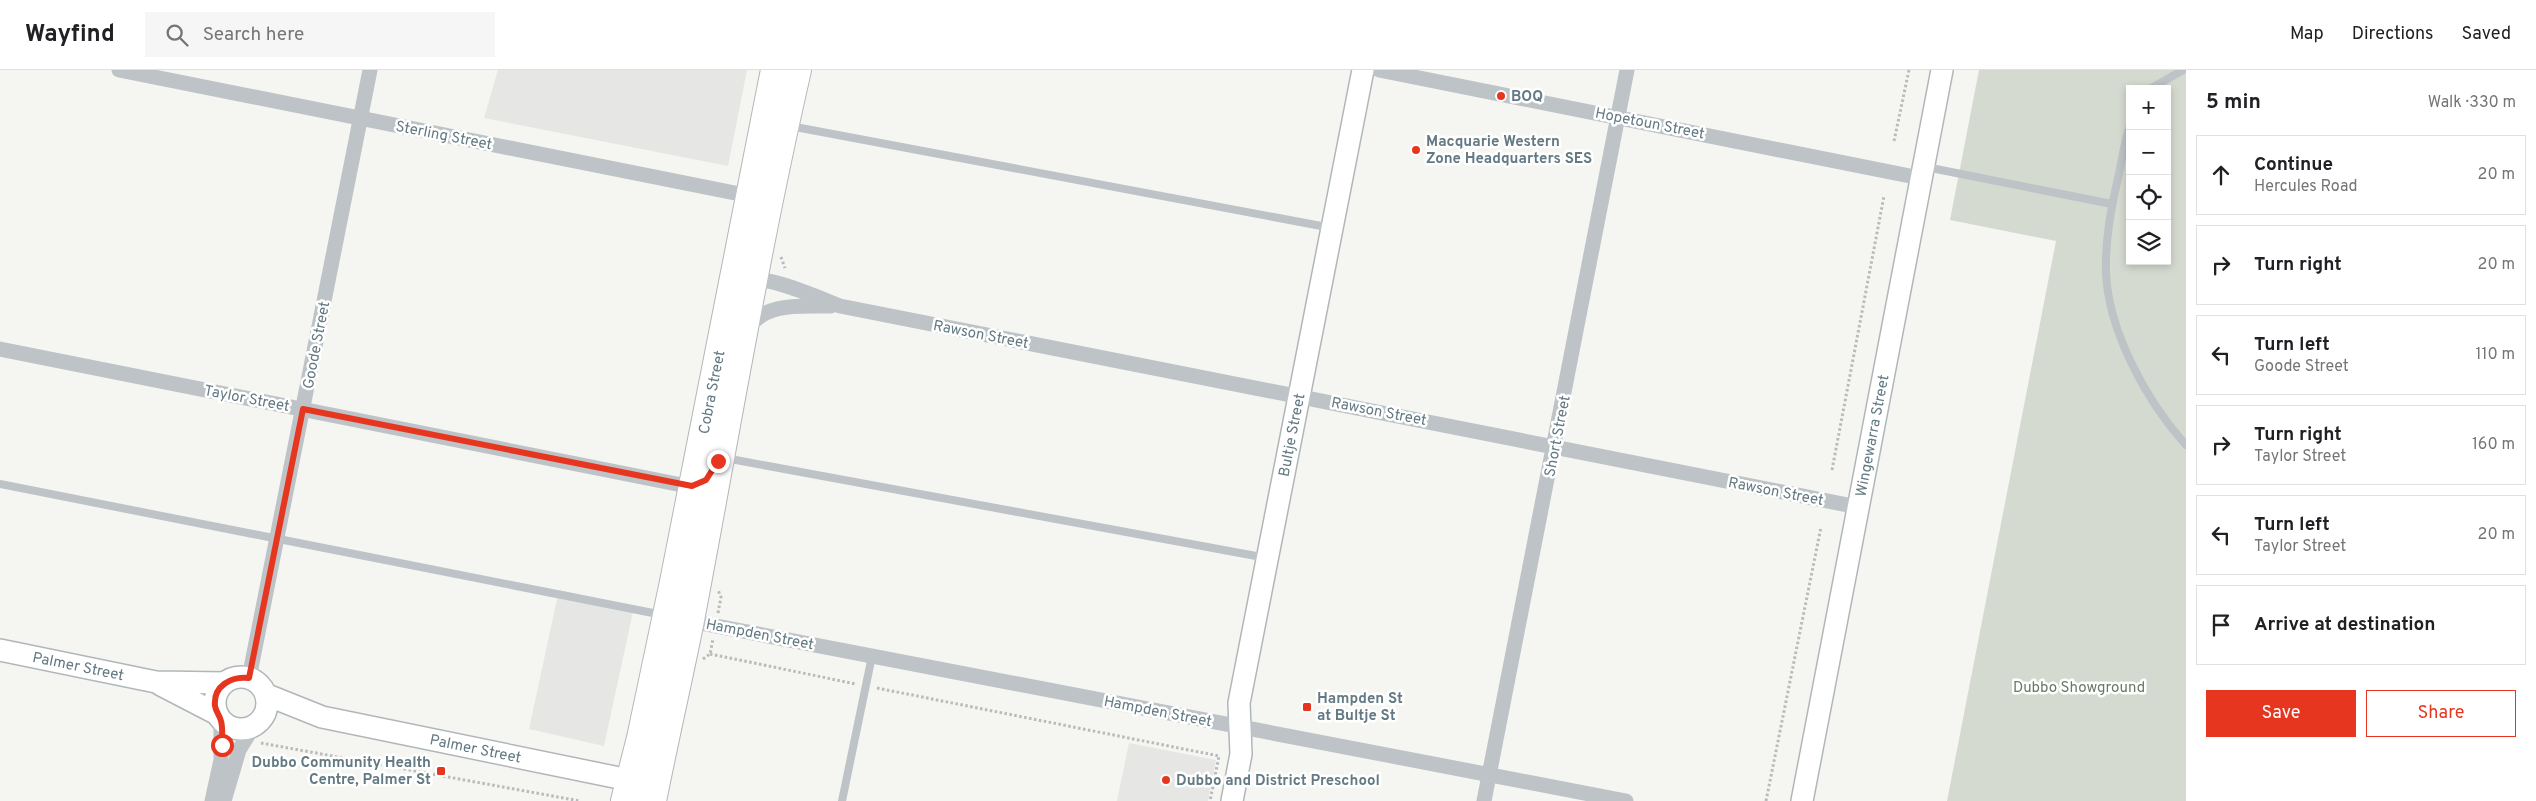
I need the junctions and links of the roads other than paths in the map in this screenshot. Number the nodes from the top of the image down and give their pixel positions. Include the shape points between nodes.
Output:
1 (119, 70) edge
2 (370, 70) edge
3 (775, 70) edge
4 (797, 70) edge
5 (1363, 70) edge
6 (1379, 70) edge
7 (1627, 70) edge
8 (1942, 70) edge
9 (2183, 70) edge
10 (2157, 85) edge
11 (1618, 117) junction
12 (360, 118) junction
13 (784, 125) junction
14 (2129, 130) edge
15 (1921, 172) junction
16 (759, 198) junction
17 (2112, 204) junction
18 (1334, 228) junction
19 (755, 279) junction
20 (840, 306) junction
21 (732, 342) junction
22 (0, 349) edge
23 (1300, 396) junction
24 (303, 409) junction
25 (1555, 446) junction
26 (2186, 446) edge
27 (718, 459) junction
28 (0, 484) edge
29 (692, 486) junction
30 (1858, 507) junction
31 (277, 540) junction
32 (1269, 558) junction
33 (678, 618) junction
34 (0, 650) edge
35 (872, 656) junction
36 (249, 678) junction
37 (156, 682) junction
38 (224, 684) junction
39 (267, 695) junction
40 (219, 716) junction
41 (322, 718) junction
42 (667, 724) junction
43 (1240, 727) junction
44 (257, 731) junction
45 (1490, 776) junction
46 (627, 791) edge
47 (212, 801) edge
48 (224, 801) edge
49 (652, 801) edge
50 (842, 801) edge
51 (1232, 801) edge
52 (1484, 801) edge
53 (1626, 801) edge
54 (1802, 801) edge

1 - 12 street, Sterling Street
2 - 12 street, Goode Street
3 - 16 highway, Cobra Street
4 - 13 highway, Cobra Street
5 - 18 street, Bultje Street
6 - 11 street, Hopetoun Street
7 - 11 street, Short Street
8 - 15 street, Wingewarra Street
9 - 10 lane
11 - 15 street, Hopetoun Street
11 - 25 street, Short Street
12 - 16 street, Sterling Street
12 - 24 street, Goode Street
13 - 16 highway, Cobra Street
13 - 18 lane
14 - 17 lane
15 - 17 lane
15 - 30 street, Wingewarra Street
16 - 19 highway, Cobra Street
16 - 21 highway, Cobra Street
17 - 26 lane via 2106,273 2113,311 2145,389
18 - 23 street, Bultje Street
19 - 20 street, Rawson Street via 782,284
19 - 21 highway, Cobra Street
20 - 21 street, Rawson Street via 767,311
20 - 23 street, Rawson Street
21 - 27 highway, Cobra Street
21 - 29 highway, Cobra Street
22 - 24 street, Taylor Street
23 - 25 street, Rawson Street
23 - 32 street, Bultje Street
24 - 29 street, Taylor Street
24 - 31 street, Goode Street
25 - 30 street, Rawson Street
25 - 45 street, Short Street
27 - 29 street via 706,480
27 - 32 lane
27 - 33 highway, Cobra Street
28 - 31 lane
29 - 33 highway, Cobra Street via 674,582
30 - 54 street, Wingewarra Street
31 - 33 lane
31 - 36 street, Goode Street
32 - 43 street, Bultje Street via 1239,702
33 - 35 street, Hampden Street
33 - 42 highway, Cobra Street
33 - 46 highway, Cobra Street
34 - 37 street, Palmer Street
35 - 43 street, Hampden Street
35 - 50 lane
36 - 38 street via 232,679
36 - 39 street via 257,682
37 - 38 street, Palmer Street
37 - 40 street, Palmer Street
38 - 40 street via 215,699
39 - 41 street, Palmer Street
39 - 44 street via 266,712
40 - 44 street via 231,728
40 - 47 street via 221,760
41 - 44 street, Palmer Street
41 - 46 street, Palmer Street
42 - 46 highway via 652,766
42 - 49 highway, Cobra Street
43 - 45 street, Hampden Street
43 - 51 street, Bultje Street via 1241,754
44 - 48 street via 239,750
45 - 52 street, Short Street
45 - 53 street, Hampden Street

